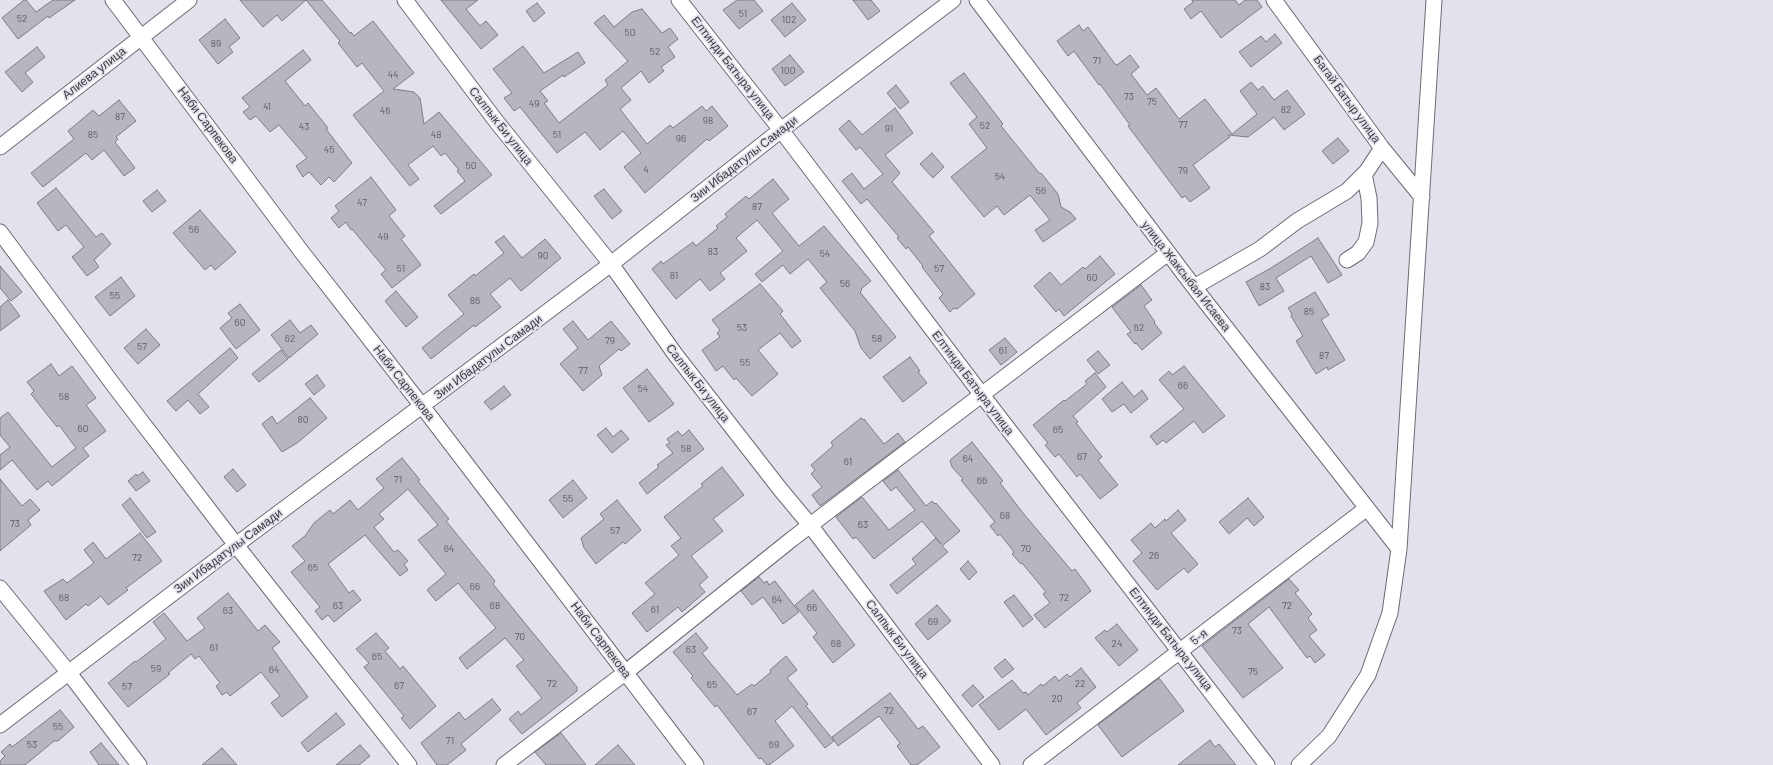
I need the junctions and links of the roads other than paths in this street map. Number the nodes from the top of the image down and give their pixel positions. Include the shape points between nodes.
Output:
1 (114, 0) edge
2 (189, 0) edge
3 (405, 0) edge
4 (680, 0) edge
5 (953, 0) edge
6 (977, 0) edge
7 (1274, 0) edge
8 (1434, 0) edge
9 (141, 36) junction
10 (781, 130) junction
11 (0, 146) edge
12 (1382, 148) junction
13 (1364, 174) junction
14 (1422, 197) junction
15 (0, 232) edge
16 (1168, 253) junction
17 (1347, 260) dead end
18 (611, 264) junction
19 (1194, 287) junction
20 (982, 395) junction
21 (422, 406) junction
22 (1367, 508) junction
23 (810, 525) junction
24 (236, 545) junction
25 (1399, 549) junction
26 (0, 588) edge
27 (1181, 651) junction
28 (626, 672) junction
29 (69, 673) junction
30 (0, 724) edge
31 (139, 765) edge
32 (409, 765) edge
33 (504, 765) edge
34 (696, 765) edge
35 (992, 765) edge
36 (1031, 765) edge
37 (1267, 765) edge
38 (1299, 765) edge

1 - 9 street, Наби Сарпекова
2 - 9 street, Алиева улица
3 - 18 street, Салпык Би улица via 496,121
4 - 10 street, Елтинди Батыра улица
5 - 10 street, Зии Ибадатулы Самади
6 - 16 street, улица Жаксыбая Исаева
7 - 12 street, Багай Батыр улица
8 - 14 street
9 - 11 street, Алиева улица
9 - 21 street, Наби Сарпекова via 301,251
10 - 18 street, Зии Ибадатулы Самади
10 - 20 street, Елтинди Батыра улица
12 - 13 street
12 - 14 street, Багай Батыр улица
13 - 17 street via 1369,198 1370,223 1366,242 1358,253
13 - 19 street via 1347,191 1298,221 1260,249
14 - 25 street
15 - 24 street
16 - 19 street, улица Жаксыбая Исаева
16 - 20 street
18 - 21 street, Зии Ибадатулы Самади
18 - 23 street, Салпык Би улица via 675,354
19 - 22 street, улица Жаксыбая Исаева
20 - 23 street
20 - 27 street, Елтинди Батыра улица
21 - 24 street, Зии Ибадатулы Самади
21 - 28 street, Наби Сарпекова
22 - 25 street, улица Жаксыбая Исаева
22 - 27 street, 5-я
23 - 28 street
23 - 35 street, Салпык Би улица
24 - 29 street, Зии Ибадатулы Самади
24 - 32 street
25 - 38 street via 1390,613 1368,674 1329,736
26 - 29 street
27 - 36 street, 5-я
27 - 37 street, Елтинди Батыра улица
28 - 33 street
28 - 34 street, Наби Сарпекова
29 - 30 street, Зии Ибадатулы Самади
29 - 31 street

